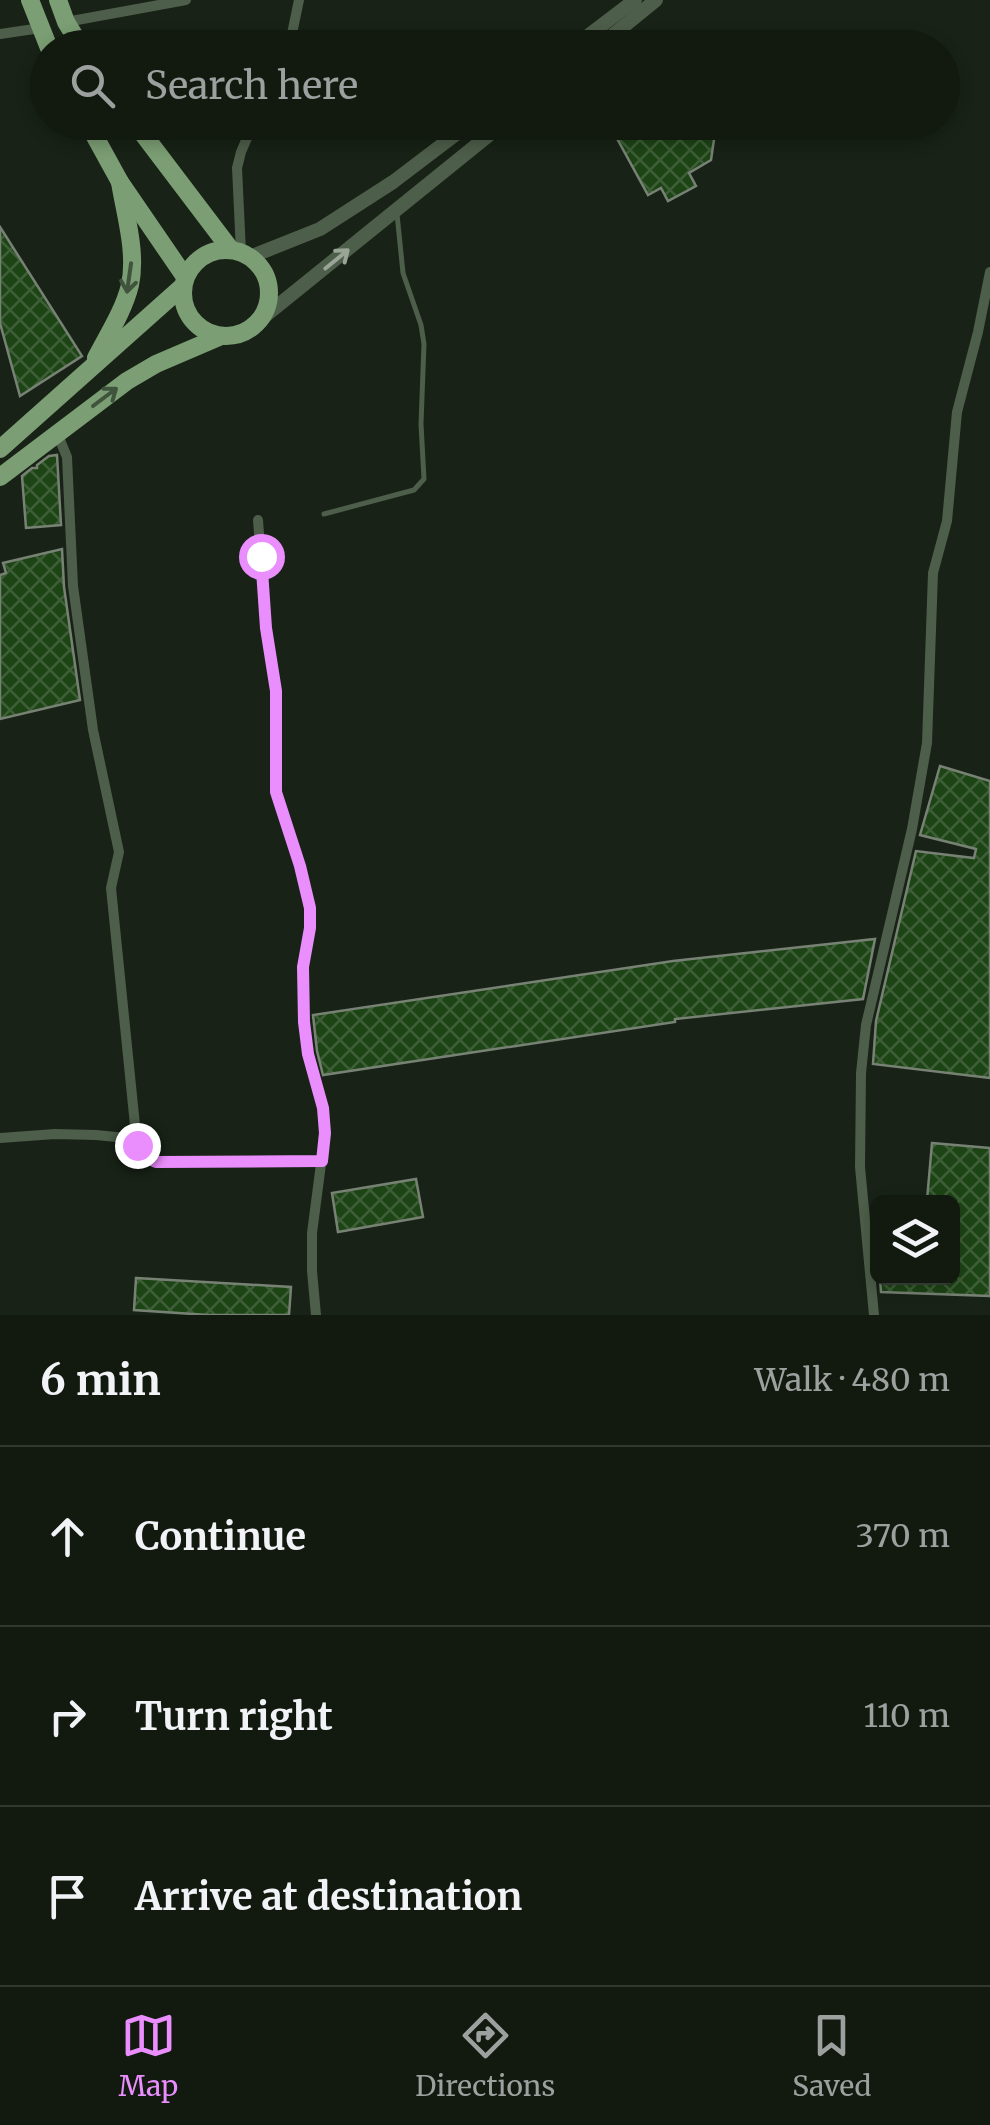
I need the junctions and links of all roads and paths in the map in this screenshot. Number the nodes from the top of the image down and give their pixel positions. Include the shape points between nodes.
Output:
1 (30, 0) edge
2 (58, 0) edge
3 (186, 0) edge
4 (299, 0) edge
5 (635, 0) edge
6 (656, 0) edge
7 (66, 22) junction
8 (41, 28) joint
9 (71, 30) edge
10 (293, 30) edge
11 (596, 30) edge
12 (619, 30) edge
13 (0, 34) edge
14 (97, 140) edge
15 (149, 140) edge
16 (246, 140) edge
17 (448, 140) edge
18 (483, 140) edge
19 (120, 182) junction
20 (397, 210) junction
21 (241, 253) junction
22 (990, 272) edge
23 (184, 281) junction
24 (260, 320) junction
25 (219, 336) junction
26 (91, 367) junction
27 (57, 434) junction
28 (0, 449) edge
29 (0, 477) edge
30 (324, 514) dead end
31 (258, 520) dead end
32 (0, 1138) edge
33 (136, 1140) junction
34 (322, 1161) junction
35 (316, 1315) edge
36 (874, 1315) edge

1 - 8 main road
2 - 7 main road
3 - 7 street
4 - 10 street
5 - 11 street
6 - 12 street
7 - 9 main road
8 - 13 street
14 - 19 main road
15 - 21 main road
16 - 21 street via 238,168
17 - 21 street via 320,228
18 - 20 street
19 - 23 main road
19 -> 26 main road via 130,284
24 -> 20 street
20 - 30 lane via 403,272 423,334 424,480 414,490
21 - 23 main road via 204,256
21 - 24 main road via 269,286
22 - 36 street via 957,412 947,521 933,573 928,743 866,1025 860,1166
23 - 25 main road via 190,319
23 - 26 main road
24 - 25 main road via 242,334
27 -> 25 main road via 127,380
26 - 28 main road
27 - 29 main road
27 - 33 street via 67,457 73,586 92,730 120,852 111,888
31 - 34 street via 276,691 276,792 310,908 304,1022 323,1108
32 - 33 street
33 - 34 street via 156,1162
34 - 35 street via 312,1232

